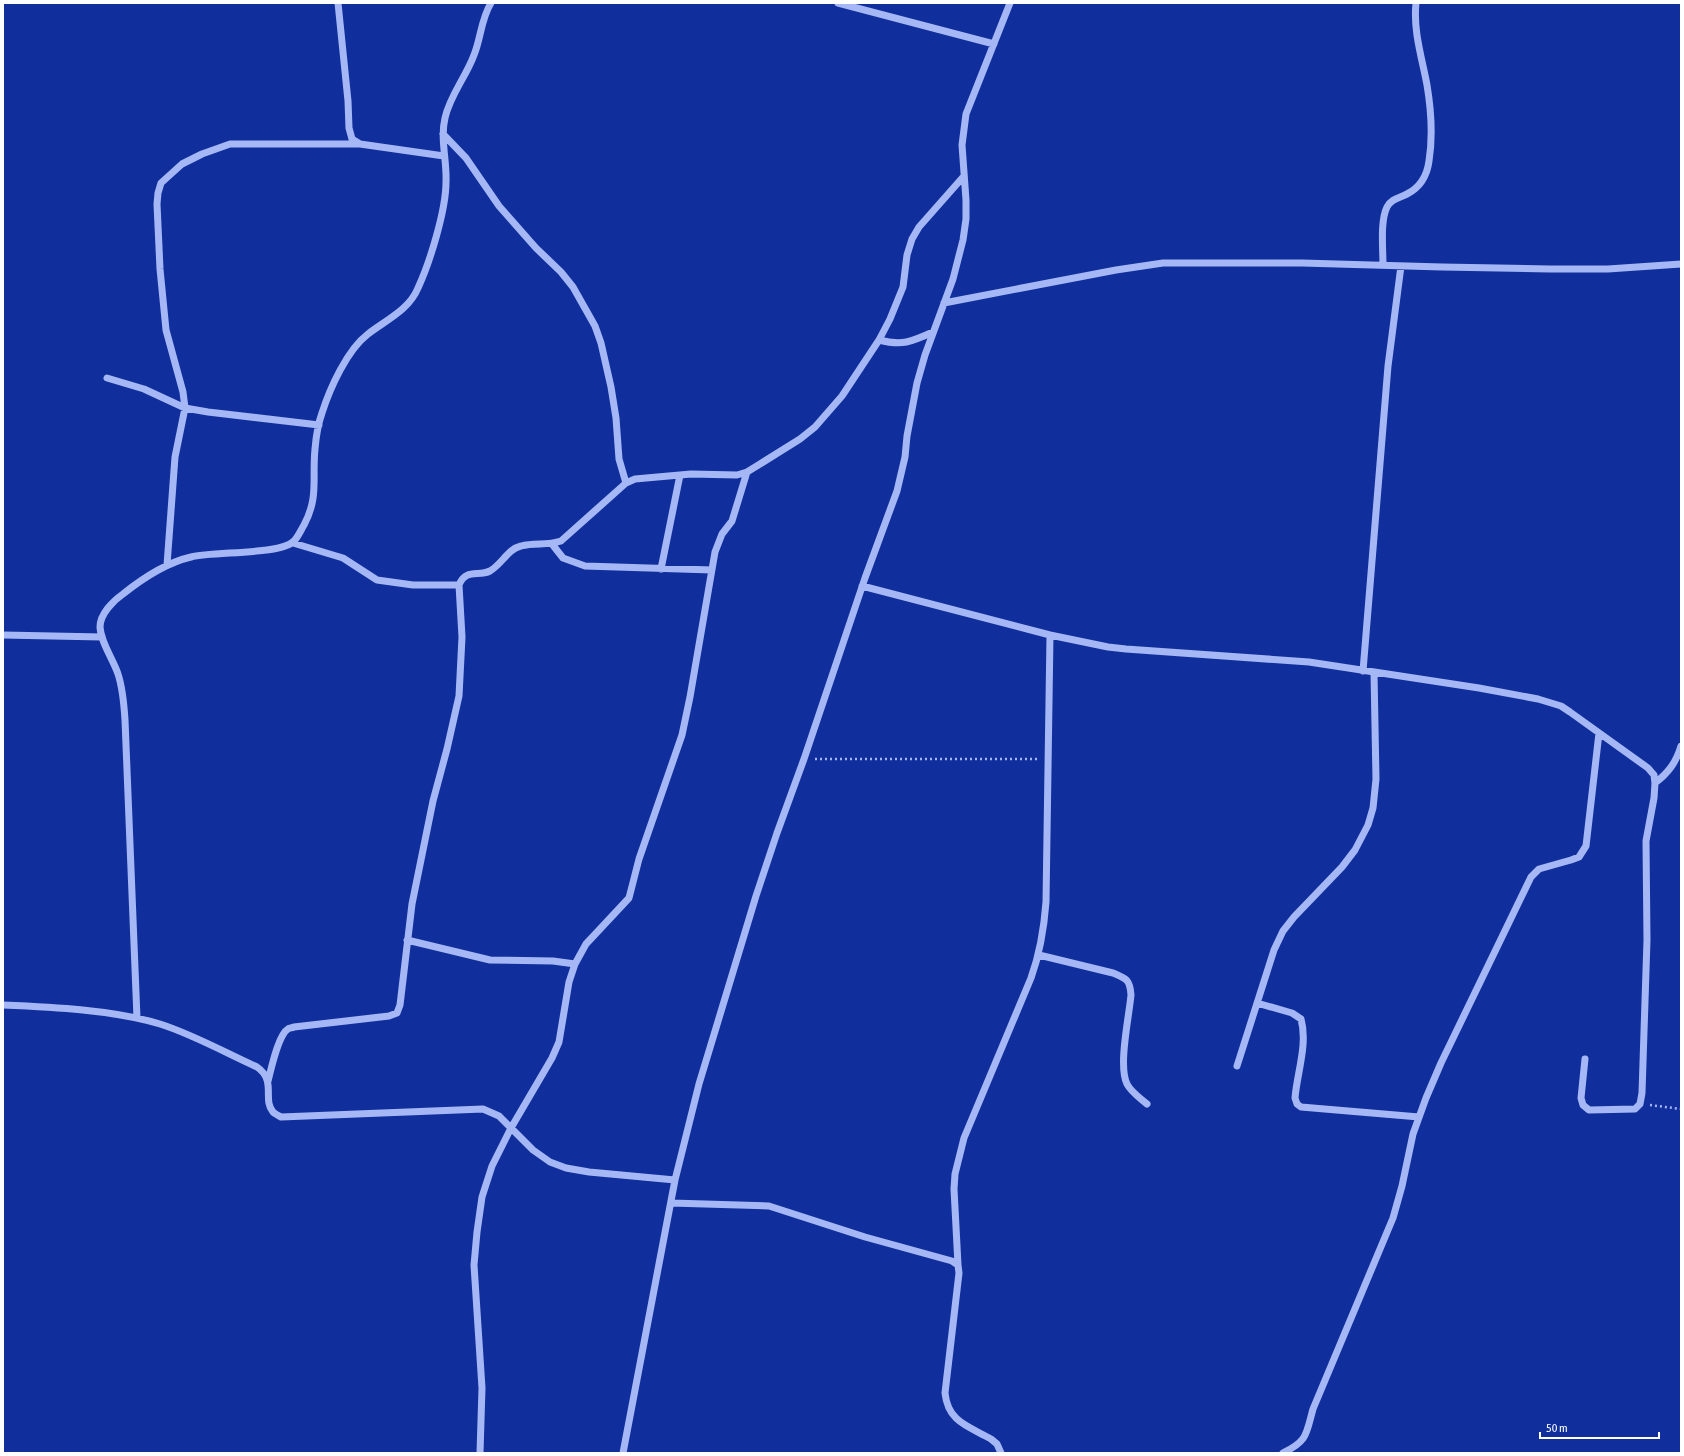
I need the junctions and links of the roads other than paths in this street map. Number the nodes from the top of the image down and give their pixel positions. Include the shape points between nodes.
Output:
1 (338, 3) edge
2 (491, 3) edge
3 (838, 3) edge
4 (1010, 3) edge
5 (1416, 3) edge
6 (994, 44) junction
7 (443, 134) junction
8 (360, 144) junction
9 (444, 156) junction
10 (964, 176) junction
11 (1681, 264) edge
12 (1383, 265) junction
13 (1401, 266) junction
14 (944, 303) junction
15 (933, 332) junction
16 (879, 340) junction
17 (107, 378) dead end
18 (185, 408) junction
19 (319, 425) junction
20 (747, 472) junction
21 (680, 475) junction
22 (626, 483) junction
23 (293, 543) junction
24 (552, 544) junction
25 (167, 566) junction
26 (661, 569) junction
27 (712, 570) junction
28 (458, 585) junction
29 (862, 586) junction
30 (3, 635) edge
31 (1050, 635) junction
32 (102, 637) junction
33 (1363, 671) junction
34 (1374, 673) junction
35 (1599, 733) junction
36 (1681, 746) edge
37 (1655, 783) junction
38 (407, 940) junction
39 (1039, 955) junction
40 (575, 964) junction
41 (1257, 1003) junction
42 (3, 1005) edge
43 (137, 1018) junction
44 (1585, 1059) dead end
45 (1237, 1066) dead end
46 (268, 1081) junction
47 (1146, 1104) dead end
48 (1419, 1117) junction
49 (511, 1128) junction
50 (675, 1180) junction
51 (671, 1203) junction
52 (958, 1265) junction
53 (480, 1453) edge
54 (623, 1453) edge
55 (1002, 1453) edge
56 (1283, 1453) edge

1 - 8 street via 349,128 352,139
2 - 7 street via 486,10 474,56 448,107
3 - 6 street
4 - 6 street
5 - 12 street via 1417,32 1429,101 1430,155 1423,181 1417,188 1392,201 1387,207 1384,220
6 - 10 street via 966,114 962,145
7 - 9 street
7 - 22 street via 466,158 503,212 573,287 595,326 611,387 619,459
8 - 9 street
8 - 18 street via 230,144 207,151 182,164 161,183 157,204 165,317
9 - 19 street via 444,202 432,251 418,290 410,302 357,344 335,382
10 - 14 street via 966,219 963,240
10 - 16 street via 931,212 912,239 903,287
11 - 13 street via 1608,269
12 - 13 street
12 - 14 street via 1164,263
13 - 33 street via 1388,366
14 - 15 street
15 - 16 street via 904,343 894,344
15 - 29 street via 914,398 900,478
16 - 20 street via 842,396 815,427
17 - 18 street via 144,389
18 - 19 street
18 - 25 street via 175,457
19 - 23 street via 315,449 314,498 311,511
20 - 21 street via 737,475
20 - 27 street via 732,521 719,542
21 - 22 street
21 - 26 street
22 - 24 street via 561,541
23 - 25 street via 280,548 192,556
23 - 28 street via 343,558 377,580 413,585
24 - 26 street via 563,558 585,566
24 - 28 street via 516,548 496,567 487,572 468,575 461,579
25 - 32 street via 139,581 117,598 104,614 100,625
26 - 27 street
27 - 40 street via 682,735 639,860 629,898 586,944
28 - 38 street via 462,637 459,696 433,801
29 - 31 street
29 - 50 street via 716,1021
30 - 32 street
31 - 33 street via 1126,649 1281,660
31 - 39 street via 1046,902
32 - 43 street via 122,691 128,749
33 - 34 street
34 - 35 street via 1502,691 1538,699 1561,706
34 - 41 street via 1376,795 1368,825 1346,862 1283,931 1274,950
35 - 37 street via 1648,768 1654,775
35 - 48 street via 1586,846 1579,856 1539,869 1531,877 1441,1063
36 - 37 street via 1674,764
37 - 44 street via 1646,841 1647,940 1640,1104 1634,1109 1588,1110 1581,1098
38 - 40 street via 490,960
38 - 46 street via 402,996 397,1013 287,1030 281,1040
39 - 47 street via 1125,978 1130,985 1131,995 1124,1075 1127,1085
39 - 52 street via 958,1156 954,1189
40 - 49 street via 569,982 559,1042
41 - 45 street
41 - 48 street via 1292,1013 1301,1019 1303,1040 1295,1098 1301,1107
42 - 43 street
43 - 46 street via 161,1024 257,1067 264,1072
46 - 49 street via 269,1104 273,1112 281,1117 483,1109 499,1116
48 - 56 street via 1393,1218 1313,1409 1307,1432 1302,1442
49 - 50 street via 533,1150 550,1162 566,1168
49 - 53 street via 492,1166 482,1197 476,1232 474,1265 482,1388
50 - 51 street
51 - 52 street via 769,1206 865,1237 952,1261
51 - 54 street
52 - 55 street via 946,1403 953,1416 992,1439

